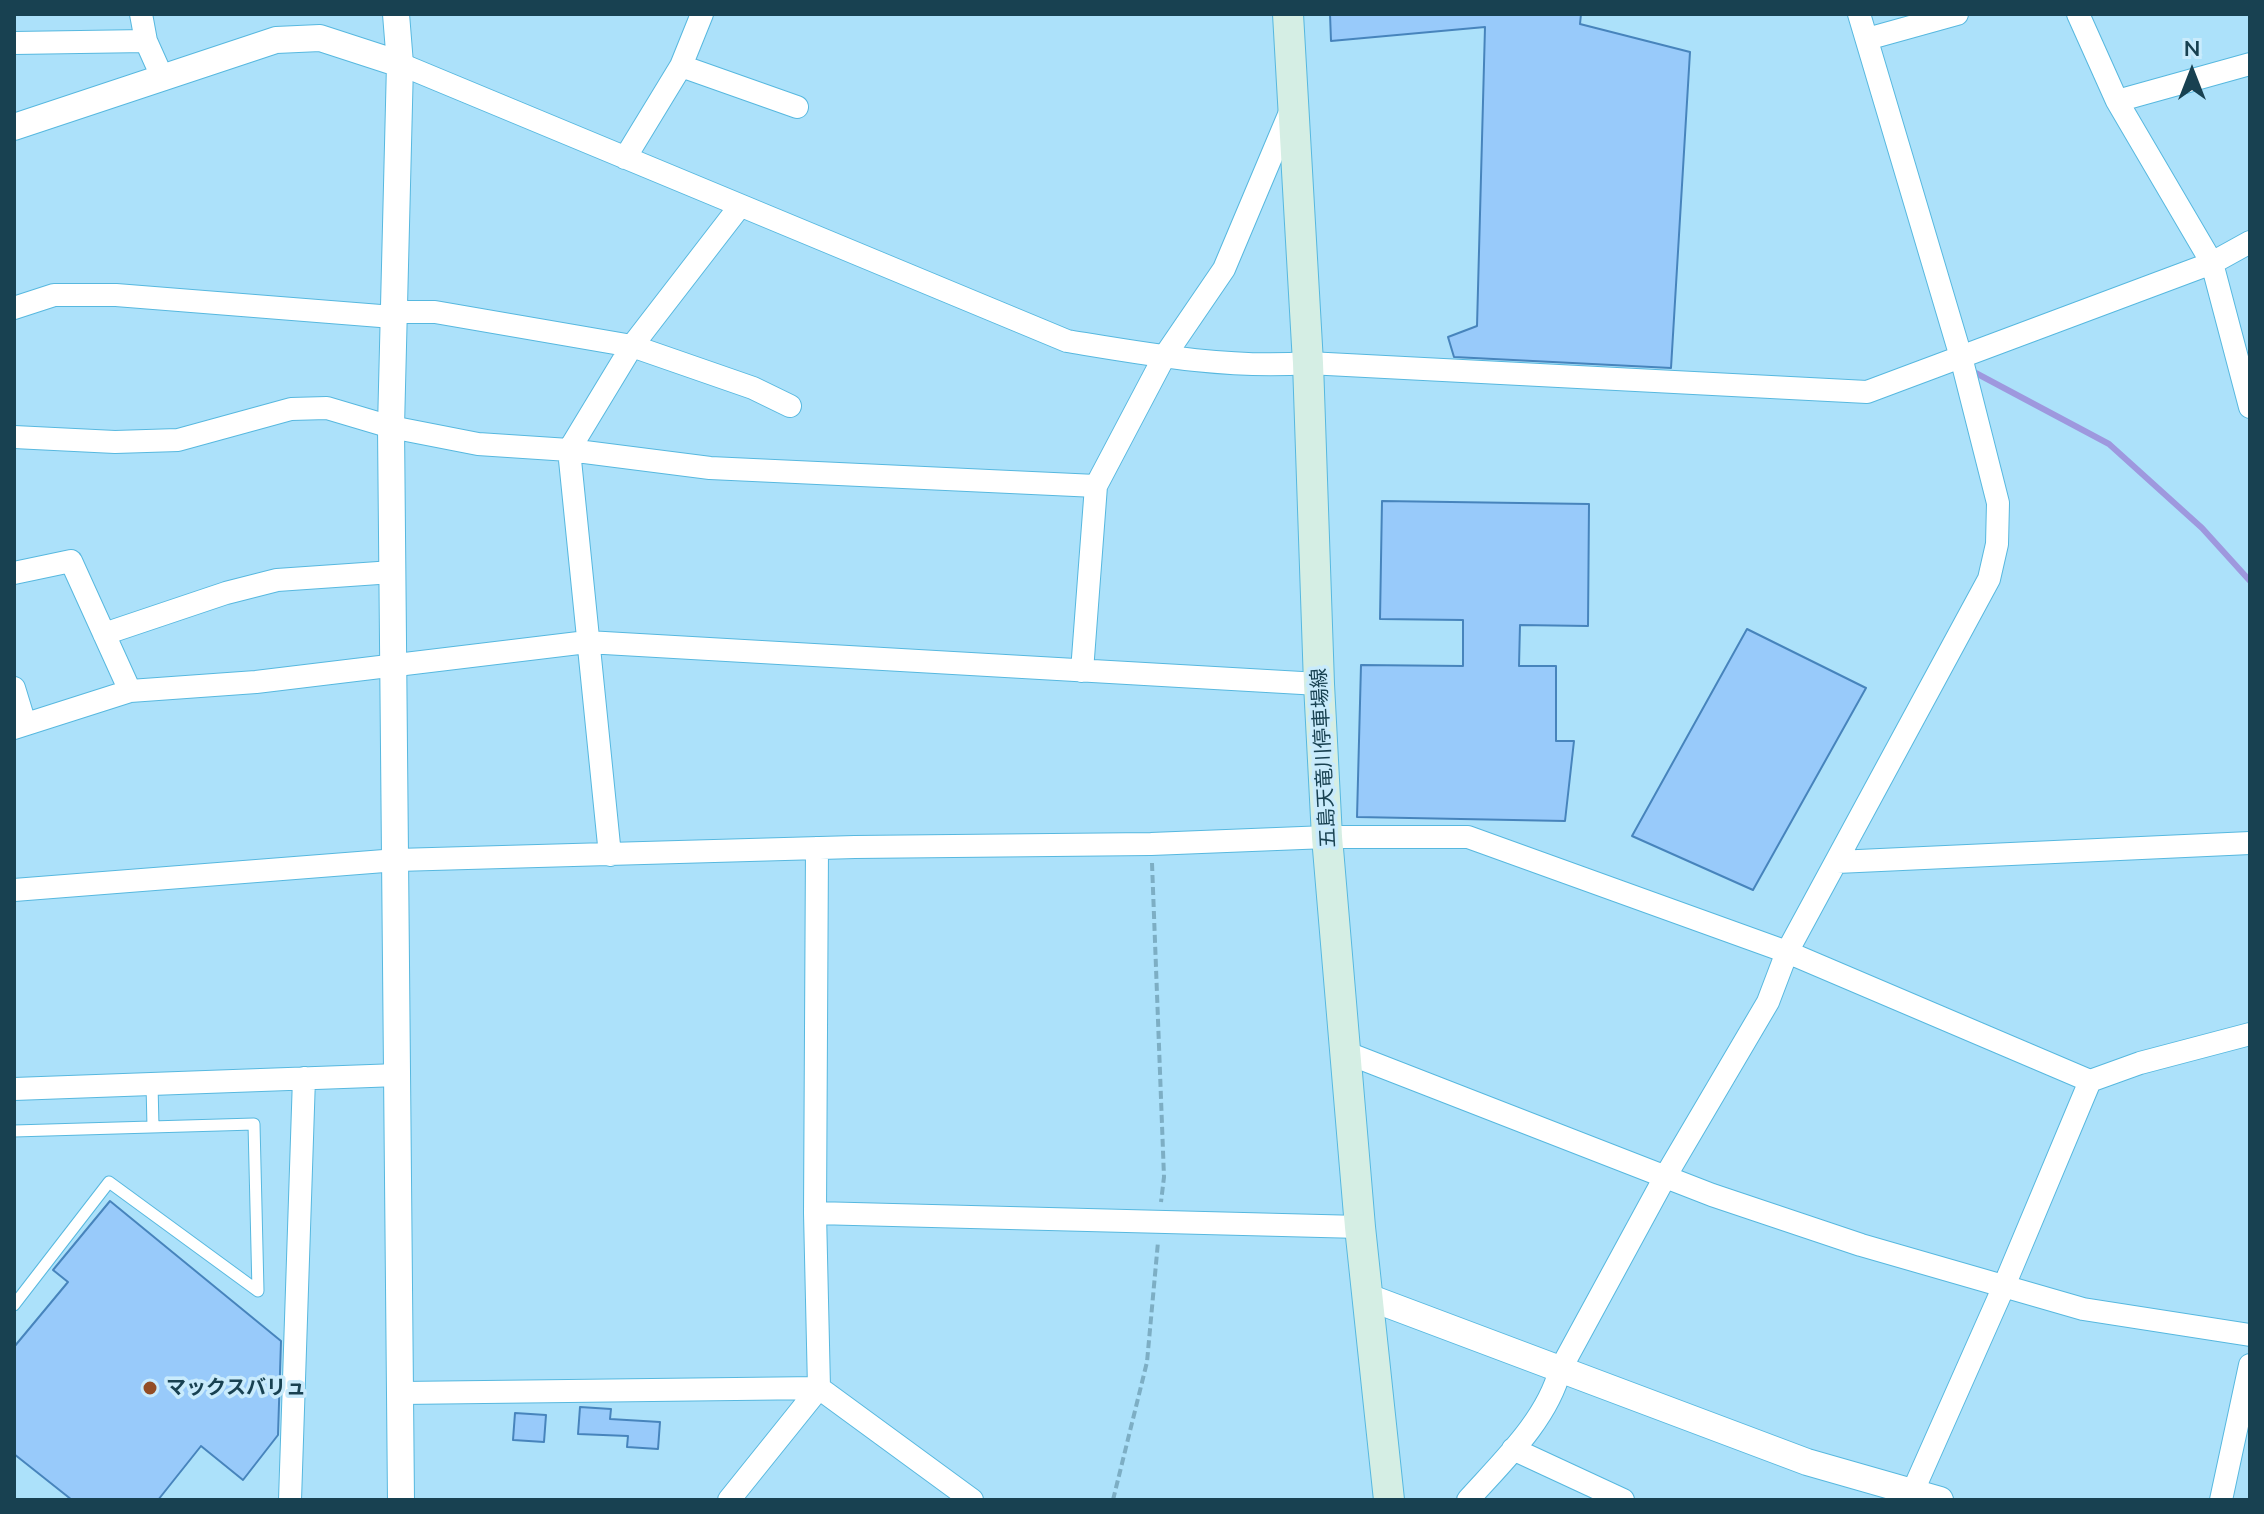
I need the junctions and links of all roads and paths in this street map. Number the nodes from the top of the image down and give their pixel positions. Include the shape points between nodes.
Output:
1 (141, 14) edge
2 (396, 14) edge
3 (702, 14) edge
4 (1288, 14) edge
5 (1859, 14) edge
6 (1957, 14) edge
7 (2078, 14) edge
8 (1867, 39) junction
9 (146, 41) junction
10 (14, 43) edge
11 (400, 64) junction
12 (2250, 64) edge
13 (681, 66) junction
14 (163, 79) junction
15 (2117, 101) junction
16 (1293, 105) junction
17 (797, 107) dead end
18 (14, 127) edge
19 (625, 158) junction
20 (740, 206) junction
21 (2250, 242) edge
22 (2212, 263) junction
23 (14, 308) edge
24 (393, 314) junction
25 (632, 346) junction
26 (1164, 357) junction
27 (1961, 357) junction
28 (1308, 363) junction
29 (790, 406) dead end
30 (2250, 407) edge
31 (391, 427) junction
32 (14, 437) edge
33 (569, 450) junction
34 (1096, 486) junction
35 (393, 572) junction
36 (14, 573) edge
37 (104, 634) junction
38 (587, 642) junction
39 (395, 667) junction
40 (1082, 671) junction
41 (1319, 684) junction
42 (14, 688) edge
43 (130, 691) junction
44 (20, 726) edge
45 (1327, 837) junction
46 (2250, 843) edge
47 (1151, 844) junction
48 (817, 848) junction
49 (610, 855) junction
50 (397, 860) junction
51 (1837, 862) junction
52 (14, 890) edge
53 (1787, 952) junction
54 (2250, 1034) edge
55 (1347, 1053) junction
56 (398, 1075) junction
57 (304, 1078) junction
58 (2090, 1081) junction
59 (152, 1084) junction
60 (14, 1089) edge
61 (153, 1127) junction
62 (14, 1131) edge
63 (1665, 1177) junction
64 (815, 1213) junction
65 (1160, 1221) junction
66 (1360, 1227) junction
67 (2004, 1286) junction
68 (1368, 1297) junction
69 (14, 1305) edge
70 (2250, 1335) edge
71 (2250, 1365) edge
72 (1560, 1370) junction
73 (819, 1388) junction
74 (401, 1393) junction
75 (1513, 1449) junction
76 (1911, 1496) edge
77 (290, 1500) edge
78 (401, 1500) edge
79 (729, 1500) edge
80 (972, 1500) edge
81 (1113, 1500) edge
82 (1389, 1500) edge
83 (1468, 1500) edge
84 (1623, 1500) edge
85 (1940, 1500) edge
86 (2221, 1500) edge

1 - 9 street
2 - 11 street
3 - 13 street
4 - 16 main road, 五島天竜川停車場線
5 - 8 street
6 - 8 street
7 - 15 street
8 - 27 street
9 - 10 street
9 - 14 street
11 - 14 street via 320,38 276,40
11 - 19 street
11 - 24 street
12 - 15 street
13 - 17 street
13 - 19 street
14 - 18 street
15 - 22 street
16 - 26 street via 1224,269
16 - 28 main road, 五島天竜川停車場線
19 - 20 street
20 - 25 street
20 - 26 street via 1067,341
21 - 22 street
22 - 27 street
22 - 30 street
23 - 24 street via 54,295 116,295
24 - 25 street via 435,312
24 - 31 street
25 - 29 street
25 - 33 street
26 - 28 street via 1267,366
26 - 34 street
27 - 28 street via 1867,392
27 - 51 street via 1998,503 1989,579
28 - 41 main road, 五島天竜川停車場線
31 - 32 street via 327,408 291,409 178,440
31 - 33 street via 478,444
31 - 35 street
33 - 34 street via 710,468
33 - 38 street
34 - 40 street
35 - 37 street via 277,580
35 - 39 street
36 - 37 street via 71,561
37 - 43 street
38 - 39 street
38 - 40 street
38 - 49 street
39 - 43 street
39 - 50 street
40 - 41 street
41 - 45 main road, 五島天竜川停車場線
42 - 44 street
43 - 44 street
45 - 47 street
45 - 53 street via 1468,837
45 - 55 main road, 五島天竜川停車場線
46 - 51 street
47 - 48 street
47 - 65 path via 1164,1177
48 - 49 street
48 - 64 street
49 - 50 street
50 - 52 street
50 - 56 street
51 - 53 street
53 - 58 street
53 - 63 street via 1768,1002
54 - 58 street
55 - 63 street
55 - 66 main road, 五島天竜川停車場線
56 - 57 street
56 - 74 street
57 - 59 street
57 - 77 street
58 - 67 street
59 - 60 street
59 - 61 lane
61 - 62 lane
61 - 69 lane via 254,1124 258,1291 109,1182
63 - 67 street via 1861,1245
63 - 72 street
64 - 65 street
64 - 73 street
65 - 66 street
65 - 81 path via 1147,1362
66 - 68 main road, 五島天竜川停車場線
67 - 70 street via 2083,1309
67 - 76 street
68 - 72 street
68 - 82 main road, 五島天竜川停車場線
71 - 86 street
72 - 75 street via 1555,1391
72 - 76 street
73 - 74 street
73 - 79 street
73 - 80 street
74 - 78 street
75 - 83 street
75 - 84 street
76 - 85 street

